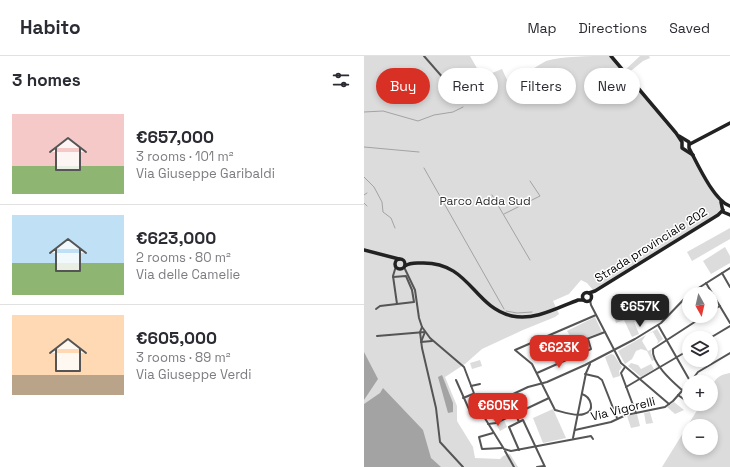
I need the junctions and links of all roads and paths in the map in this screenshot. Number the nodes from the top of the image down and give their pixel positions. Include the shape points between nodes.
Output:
1 (424, 56) edge
2 (611, 56) edge
3 (438, 72) edge
4 (730, 123) edge
5 (687, 144) junction
6 (727, 211) edge
7 (364, 250) edge
8 (391, 257) junction
9 (399, 259) junction
10 (404, 260) junction
11 (414, 263) junction
12 (395, 264) junction
13 (402, 268) junction
14 (730, 268) edge
15 (395, 271) junction
16 (722, 273) junction
17 (393, 277) junction
18 (706, 283) junction
19 (700, 287) edge
20 (730, 287) edge
21 (587, 298) junction
22 (682, 301) edge
23 (397, 304) junction
24 (720, 306) joint
25 (376, 308) dead end
26 (596, 315) junction
27 (693, 323) edge
28 (730, 323) edge
29 (658, 325) junction
30 (730, 326) edge
31 (422, 327) junction
32 (605, 332) junction
33 (420, 333) junction
34 (718, 333) edge
35 (425, 334) junction
36 (378, 336) dead end
37 (541, 338) junction
38 (588, 339) junction
39 (432, 340) junction
40 (667, 340) junction
41 (421, 342) junction
42 (614, 350) junction
43 (730, 353) edge
44 (682, 355) edge
45 (677, 358) junction
46 (586, 367) junction
47 (625, 367) junction
48 (661, 367) junction
49 (537, 372) junction
50 (586, 374) junction
51 (687, 375) edge
52 (695, 375) edge
53 (640, 379) junction
54 (456, 380) dead end
55 (542, 383) junction
56 (480, 384) dead end
57 (471, 386) junction
58 (626, 387) junction
59 (682, 390) joint
60 (473, 394) junction
61 (582, 394) junction
62 (678, 395) junction
63 (508, 396) junction
64 (464, 398) junction
65 (549, 398) junction
66 (682, 398) edge
67 (669, 404) junction
68 (481, 409) junction
69 (636, 413) junction
70 (516, 414) junction
71 (578, 414) junction
72 (472, 416) dead end
73 (617, 418) junction
74 (519, 422) junction
75 (488, 424) junction
76 (575, 430) junction
77 (493, 433) junction
78 (573, 438) junction
79 (593, 439) dead end
80 (536, 446) junction
81 (502, 448) junction
82 (505, 450) junction
83 (519, 450) junction
84 (544, 466) edge
85 (463, 467) edge
86 (514, 467) edge
87 (537, 467) edge

1 - 3 street
2 - 5 street
4 - 5 street
5 - 6 street
6 - 21 street, Strada provinciale 202
7 - 8 street
8 - 9 street
8 - 12 street
9 - 10 street
9 - 12 street
10 - 11 street
10 - 13 street
11 - 13 street
11 - 21 street via 434,263 452,269 498,311 514,316 537,315
12 - 13 street
12 - 15 street
13 - 15 street
13 - 31 street via 406,271 414,290 418,318
14 - 16 street
15 - 17 street
16 - 18 street
16 - 20 street
17 - 23 street
17 - 23 street via 405,276 413,294 414,302
18 - 19 street
18 - 24 street
21 - 26 street
22 - 29 street
23 - 25 street
24 - 28 street
26 - 32 street
26 - 37 street
27 - 40 street
29 - 40 street
29 - 42 street
30 - 34 street
31 - 33 street
31 - 35 street
32 - 38 street
32 - 42 street
33 - 35 street
33 - 36 street
33 - 41 street
35 - 39 street
35 - 41 street
37 - 38 street via 550,353
37 - 49 street via 517,349 516,352 531,363
38 - 49 street via 591,348
39 - 41 street
39 - 57 street via 463,366
40 - 45 street
40 - 48 street via 656,346 653,352
41 - 85 street via 436,408 440,442
42 - 46 street
42 - 47 street
43 - 52 street, Via Vigorelli
44 - 45 street
45 - 48 street
45 - 51 street
46 - 50 street
46 - 55 street via 580,367
47 - 53 street
47 - 58 street via 621,372
48 - 53 street
48 - 59 street via 666,376
49 - 55 street
50 - 61 street
50 - 73 street via 602,380
53 - 58 street
53 - 67 street
54 - 64 street
55 - 63 street
55 - 65 street
56 - 57 street
57 - 60 street
58 - 69 street
59 - 62 street, Via Vigorelli
60 - 64 street
60 - 68 street
61 - 71 street
61 - 71 street via 589,398 591,406 587,413
62 - 66 street
62 - 67 street, Via Vigorelli
63 - 68 street
63 - 70 street
64 - 72 street
65 - 70 street
65 - 71 street via 555,410
67 - 69 street, Via Vigorelli via 662,408
68 - 75 street
69 - 73 street, Via Vigorelli
70 - 74 street
70 - 75 street
71 - 76 street
73 - 76 street, Via Vigorelli via 611,422
74 - 80 street via 523,420
74 - 83 street via 508,427
75 - 77 street
76 - 78 street
77 - 81 street
77 - 81 street via 480,437 482,449
78 - 79 street via 591,436
78 - 80 street
80 - 83 street
80 - 84 street
81 - 82 street
82 - 83 street
82 - 86 street
84 - 87 street

